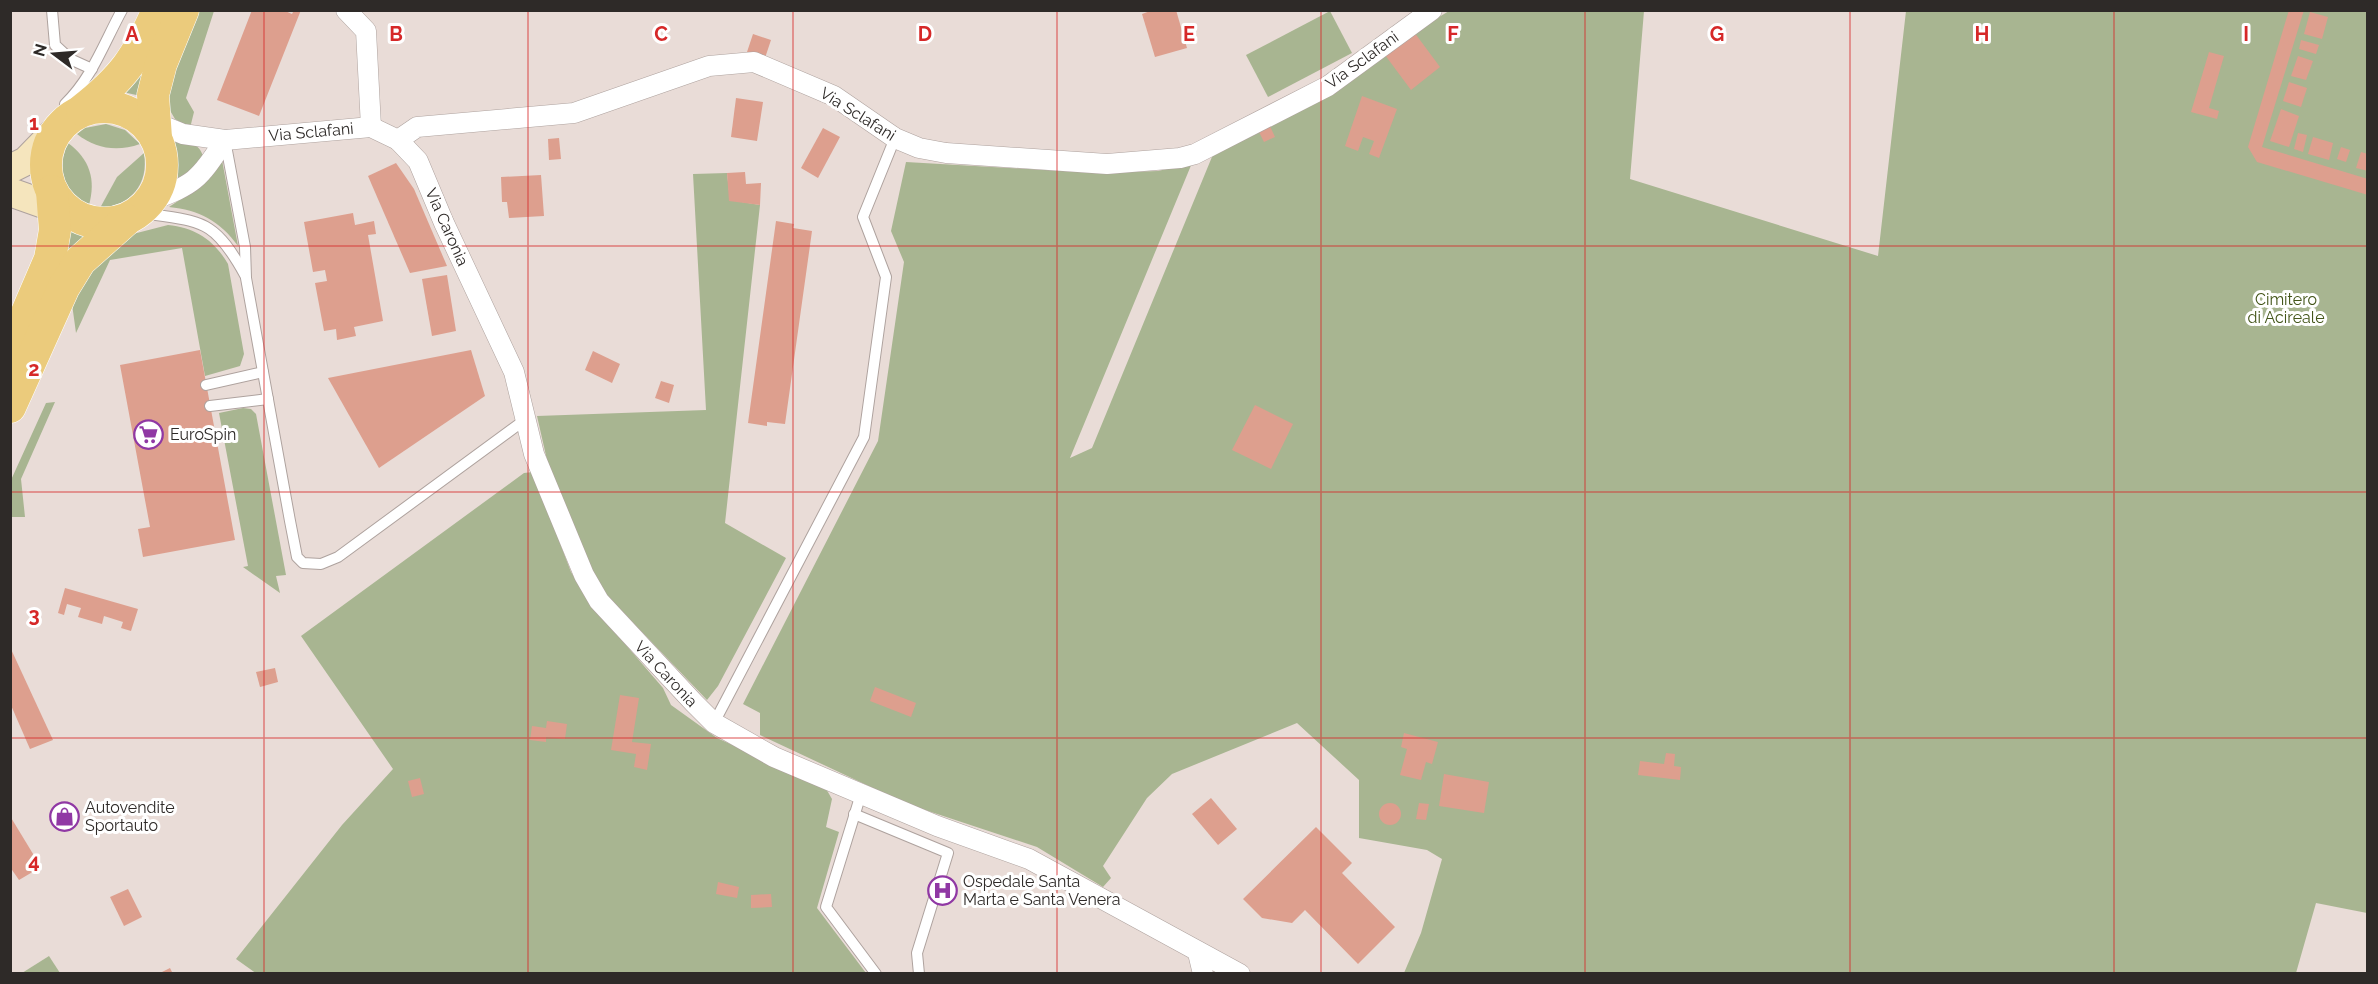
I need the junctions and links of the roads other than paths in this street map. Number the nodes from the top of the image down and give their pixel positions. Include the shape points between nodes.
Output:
1 (52, 10) edge
2 (122, 10) edge
3 (158, 10) edge
4 (183, 10) edge
5 (346, 10) edge
6 (1432, 10) edge
7 (92, 69) junction
8 (70, 112) junction
9 (148, 125) junction
10 (371, 126) junction
11 (895, 138) junction
12 (225, 140) junction
13 (398, 140) junction
14 (10, 169) edge
15 (10, 192) edge
16 (59, 204) junction
17 (138, 211) junction
18 (246, 278) junction
19 (17, 325) edge
20 (10, 352) edge
21 (263, 372) junction
22 (206, 385) dead end
23 (268, 399) junction
24 (210, 406) dead end
25 (10, 407) edge
26 (526, 419) junction
27 (714, 723) junction
28 (861, 794) junction
29 (854, 814) junction
30 (1198, 953) junction
31 (876, 974) edge
32 (919, 974) edge
33 (1203, 974) edge
34 (1240, 974) edge

1 - 7 lane via 55,45 70,59
2 - 7 lane
3 - 8 main road via 140,50 122,76
4 - 9 main road via 161,64
5 - 10 street via 366,31
6 - 11 street, Via Sclafani via 1328,86 1180,158 1107,164 919,148
7 - 8 lane
8 - 9 main road via 116,107
8 - 14 street via 26,160
8 - 16 main road via 52,138 46,155 46,174
9 - 12 street, Via Sclafani
9 - 17 main road via 162,154 162,171 158,188
10 - 12 street, Via Sclafani
10 - 13 street, Via Sclafani
11 - 13 street, Via Sclafani via 834,96 754,62 709,66 574,113 417,128
11 - 27 lane via 863,218 886,277 864,437
12 - 17 street via 199,177 184,189
12 - 18 lane via 245,247
13 - 26 street, Via Caronia via 418,161 514,372
15 - 16 street
16 - 17 main road via 98,224
16 - 19 main road via 51,259
17 - 18 lane via 174,215 204,226 230,249
17 - 25 main road via 80,261 64,287
18 - 21 lane
19 - 20 main road
21 - 22 lane
21 - 23 lane
23 - 24 lane
23 - 26 lane via 297,557 311,565 338,556
26 - 27 street, Via Caronia via 534,454 572,549 599,602
27 - 28 street, Via Caronia via 774,757
28 - 29 lane
28 - 30 street, Via Caronia via 1029,859
29 - 31 lane via 826,907
29 - 32 lane via 948,853 917,953
30 - 33 street
30 - 34 street, Via Caronia

